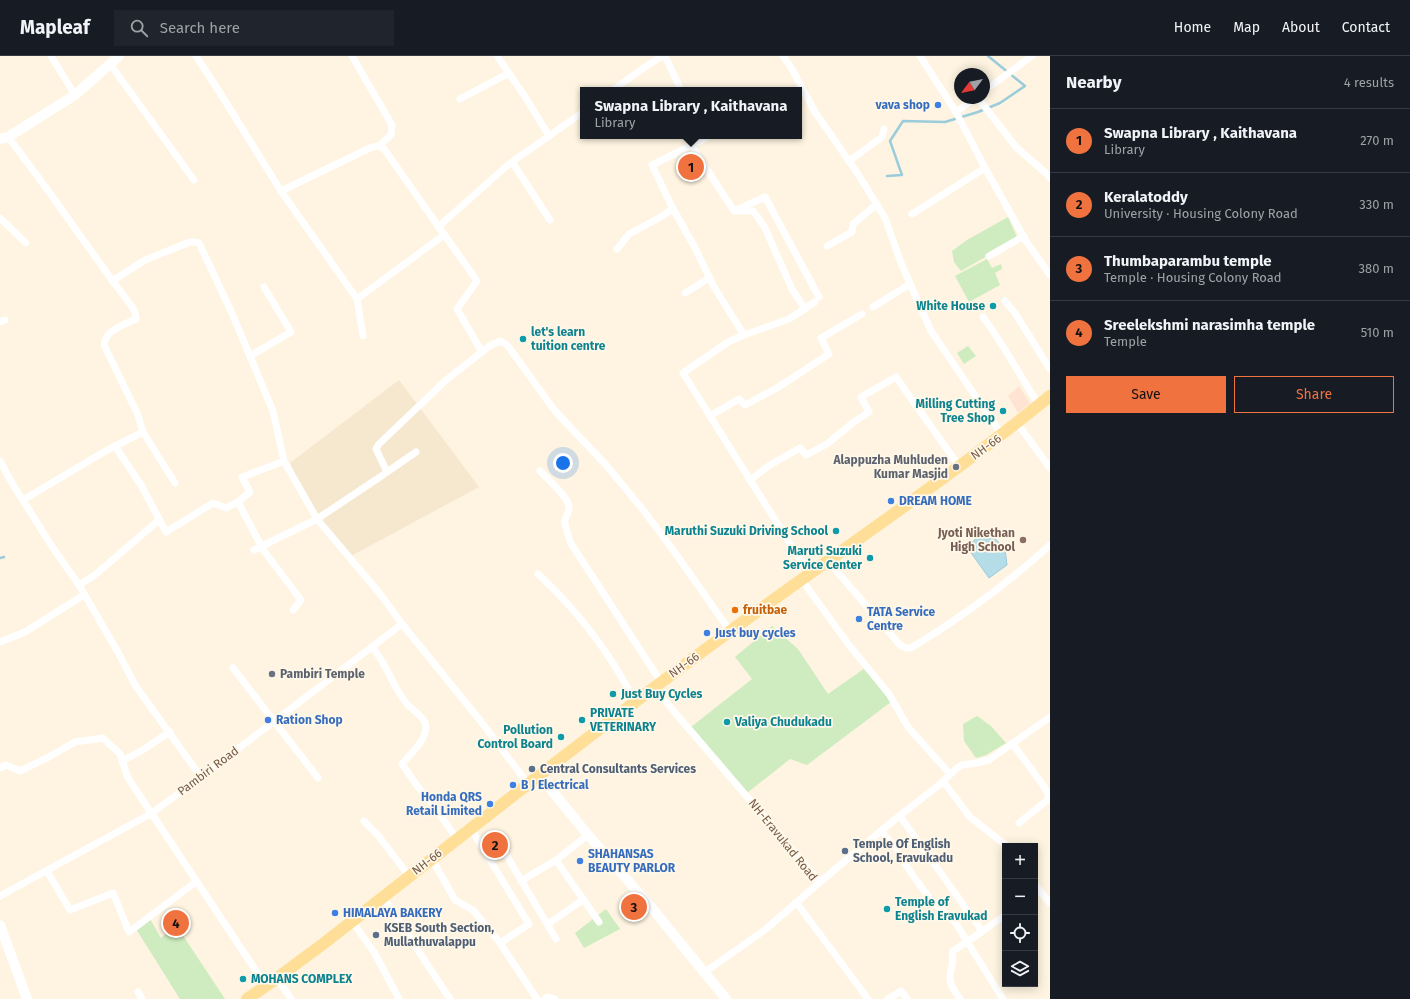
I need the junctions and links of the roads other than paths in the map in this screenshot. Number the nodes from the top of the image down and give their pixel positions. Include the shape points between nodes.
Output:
1 (51, 56) edge
2 (119, 56) edge
3 (196, 56) edge
4 (352, 56) edge
5 (497, 56) edge
6 (664, 56) edge
7 (783, 56) edge
8 (920, 56) edge
9 (1032, 56) edge
10 (110, 64) junction
11 (509, 73) junction
12 (617, 87) edge
13 (680, 87) edge
14 (800, 87) edge
15 (990, 87) edge
16 (802, 91) edge
17 (75, 94) junction
18 (460, 99) dead end
19 (967, 104) edge
20 (983, 104) edge
21 (956, 112) junction
22 (580, 114) edge
23 (884, 129) dead end
24 (549, 136) junction
25 (4, 138) edge
26 (703, 139) edge
27 (379, 146) junction
28 (691, 146) junction
29 (849, 161) junction
30 (512, 162) junction
31 (985, 168) junction
32 (1049, 176) edge
33 (194, 180) dead end
34 (280, 191) junction
35 (877, 204) junction
36 (674, 209) junction
37 (734, 211) junction
38 (912, 214) dead end
39 (0, 218) edge
40 (550, 220) dead end
41 (438, 227) junction
42 (444, 235) junction
43 (1024, 236) junction
44 (26, 243) dead end
45 (827, 246) dead end
46 (617, 249) dead end
47 (989, 256) dead end
48 (1050, 275) edge
49 (709, 278) junction
50 (112, 281) junction
51 (910, 284) junction
52 (264, 287) dead end
53 (685, 293) dead end
54 (357, 299) junction
55 (1005, 301) dead end
56 (873, 307) dead end
57 (805, 309) junction
58 (862, 314) dead end
59 (983, 317) dead end
60 (744, 335) junction
61 (363, 336) dead end
62 (482, 352) junction
63 (250, 356) junction
64 (1050, 369) edge
65 (1050, 396) edge
66 (1039, 405) junction
67 (710, 416) junction
68 (1017, 423) junction
69 (143, 432) junction
70 (1002, 435) junction
71 (115, 446) junction
72 (416, 452) dead end
73 (0, 460) edge
74 (284, 461) junction
75 (959, 466) junction
76 (1050, 468) edge
77 (540, 471) dead end
78 (387, 472) junction
79 (750, 480) junction
80 (175, 483) dead end
81 (23, 500) junction
82 (238, 502) junction
83 (317, 519) junction
84 (159, 520) junction
85 (1050, 546) edge
86 (258, 548) junction
87 (828, 561) junction
88 (538, 574) dead end
89 (805, 577) junction
90 (79, 585) junction
91 (84, 595) junction
92 (293, 610) dead end
93 (402, 624) junction
94 (730, 631) junction
95 (0, 642) edge
96 (372, 647) junction
97 (233, 668) dead end
98 (658, 685) junction
99 (635, 702) junction
100 (1050, 717) edge
101 (275, 721) junction
102 (170, 732) junction
103 (1012, 743) junction
104 (122, 761) junction
105 (0, 768) edge
106 (950, 774) junction
107 (540, 776) junction
108 (201, 777) junction
109 (318, 778) dead end
110 (943, 781) junction
111 (529, 785) junction
112 (1050, 798) edge
113 (152, 813) junction
114 (900, 816) junction
115 (364, 822) dead end
116 (1019, 823) dead end
117 (471, 829) junction
118 (881, 831) junction
119 (588, 835) junction
120 (457, 839) junction
121 (1003, 843) edge
122 (504, 851) dead end
123 (432, 859) junction
124 (556, 860) junction
125 (47, 871) junction
126 (410, 876) junction
127 (197, 881) junction
128 (521, 881) junction
129 (820, 882) junction
130 (1038, 891) edge
131 (0, 896) edge
132 (383, 897) junction
133 (584, 900) junction
134 (796, 902) junction
135 (1050, 903) edge
136 (1002, 917) edge
137 (352, 921) junction
138 (599, 922) dead end
139 (548, 924) junction
140 (0, 925) edge
141 (980, 933) junction
142 (556, 939) dead end
143 (500, 942) junction
144 (967, 942) junction
145 (705, 972) junction
146 (277, 978) junction
147 (266, 986) junction
148 (138, 992) dead end
149 (27, 999) edge
150 (142, 999) edge
151 (247, 999) edge
152 (291, 999) edge
153 (399, 999) edge
154 (450, 999) edge
155 (537, 999) edge
156 (545, 999) edge
157 (555, 999) edge
158 (726, 999) edge
159 (868, 999) edge
160 (888, 999) edge
161 (907, 999) edge
162 (960, 999) edge
163 (1003, 999) edge

1 - 17 street
2 - 10 main road
3 - 34 street
4 - 27 street via 392,125 391,135
5 - 11 street
6 - 12 street
6 - 13 street
7 - 14 street
8 - 21 street
9 - 15 street
10 - 17 main road
10 - 33 street
11 - 18 street
11 - 24 street
16 - 29 street
17 - 25 main road
19 - 21 street
20 - 32 street via 1016,147
21 - 31 street
22 - 24 street
23 - 29 street via 882,137
24 - 30 street
25 - 50 street via 27,162
26 - 28 street
27 - 34 street
27 - 41 street via 387,153
28 - 36 street via 652,165
28 - 37 street
29 - 35 street
30 - 40 street
30 - 41 street
31 - 38 street
31 - 43 street
34 - 54 street
35 - 45 street via 854,224 852,232
35 - 51 street via 885,218
36 - 46 street via 629,234
36 - 49 street
37 - 57 street via 753,211 764,226 792,289
37 - 57 street via 765,197 817,299
39 - 44 street
41 - 42 street
42 - 54 street
42 - 62 street via 477,281 457,309
43 - 47 street
43 - 48 street
49 - 53 street
49 - 60 street
50 - 63 street via 145,260 190,242 198,243
50 - 69 street via 133,308 136,319 110,332 104,339 104,345 138,415
51 - 56 street
51 - 70 street via 931,331
52 - 63 street via 291,332
54 - 61 street
55 - 64 street
57 - 60 street via 789,319
58 - 67 street via 821,338 829,354 745,405 740,399
59 - 66 street
60 - 67 street via 728,342 683,373
62 - 78 street via 445,381 382,440 376,449
62 - 94 street via 496,342 501,341 508,346 555,411 606,465 644,511
63 - 74 street via 273,411
65 - 66 main road, NH-66
66 - 68 main road, NH-66
67 - 79 street
68 - 70 main road, NH-66
68 - 76 street
69 - 71 street
69 - 80 street
70 - 75 main road, NH-66
71 - 81 street
71 - 84 street
72 - 78 street
73 - 81 street
74 - 82 street via 242,477 250,492
74 - 83 street
75 - 79 street via 896,377 861,397 869,412 827,444 806,455 800,448
75 - 87 main road, NH-66
77 - 98 street, NH-Eravukad Road via 568,503 565,524 570,542
78 - 83 street
79 - 89 street
81 - 90 street
82 - 84 street via 226,508 213,503 166,532
82 - 86 street
83 - 86 street
83 - 93 street
84 - 90 street via 95,575
85 - 87 street via 986,599 912,648 900,645
86 - 92 street via 301,600
87 - 89 main road, NH-66
88 - 99 street via 578,615 613,663
89 - 94 main road, NH-66
89 - 106 street via 849,645 889,694 908,727
90 - 91 street
91 - 95 street via 25,632
91 - 102 street via 135,685
93 - 96 street, Pambiri Road
93 - 111 street
94 - 98 main road, NH-66
96 - 101 street, Pambiri Road
96 - 120 street via 381,657 394,686 408,705 425,721 427,727 424,738 402,764
97 - 101 street
98 - 99 main road, NH-66
98 - 129 street, NH-Eravukad Road
99 - 107 main road, NH-66
100 - 103 street
101 - 108 street, Pambiri Road
101 - 109 street
102 - 104 street
102 - 108 street
103 - 106 street via 989,760 962,765
103 - 112 street
104 - 105 street via 120,754 103,738 74,742 20,771 6,765
104 - 113 street via 128,778
106 - 110 street
107 - 111 main road, NH-66
107 - 119 main road
108 - 113 street, Pambiri Road
110 - 114 street
110 - 121 street via 970,817
111 - 117 main road, NH-66
112 - 116 street
113 - 125 street, Pambiri Road
113 - 127 street
114 - 118 street
114 - 141 street via 980,928
115 - 126 street via 377,834
117 - 120 main road, NH-66
117 - 143 street via 529,924
118 - 129 street
118 - 144 street via 896,848 931,900 955,922
119 - 124 street
119 - 145 main road
120 - 123 main road, NH-66
122 - 128 street
123 - 126 main road, NH-66
123 - 143 street via 455,900 473,910
124 - 128 street
124 - 133 street
125 - 127 street via 70,910 113,893 129,932
125 - 131 street, Pambiri Road
126 - 132 main road, NH-66
127 - 147 street
128 - 139 street
129 - 134 street, NH-Eravukad Road
130 - 135 street
132 - 137 main road, NH-66
132 - 154 street
133 - 138 street
133 - 139 street
134 - 145 street, NH-Eravukad Road via 766,929
134 - 159 street
136 - 141 street
137 - 146 main road, NH-66
137 - 153 street via 374,952
139 - 142 street
140 - 149 main road
141 - 144 street
143 - 155 street
144 - 162 street via 952,954 954,959 950,981
144 - 163 street
145 - 158 main road
146 - 147 main road, NH-66
146 - 152 street
147 - 151 main road, NH-66
148 - 150 street
156 - 157 street
160 - 161 street via 901,991

